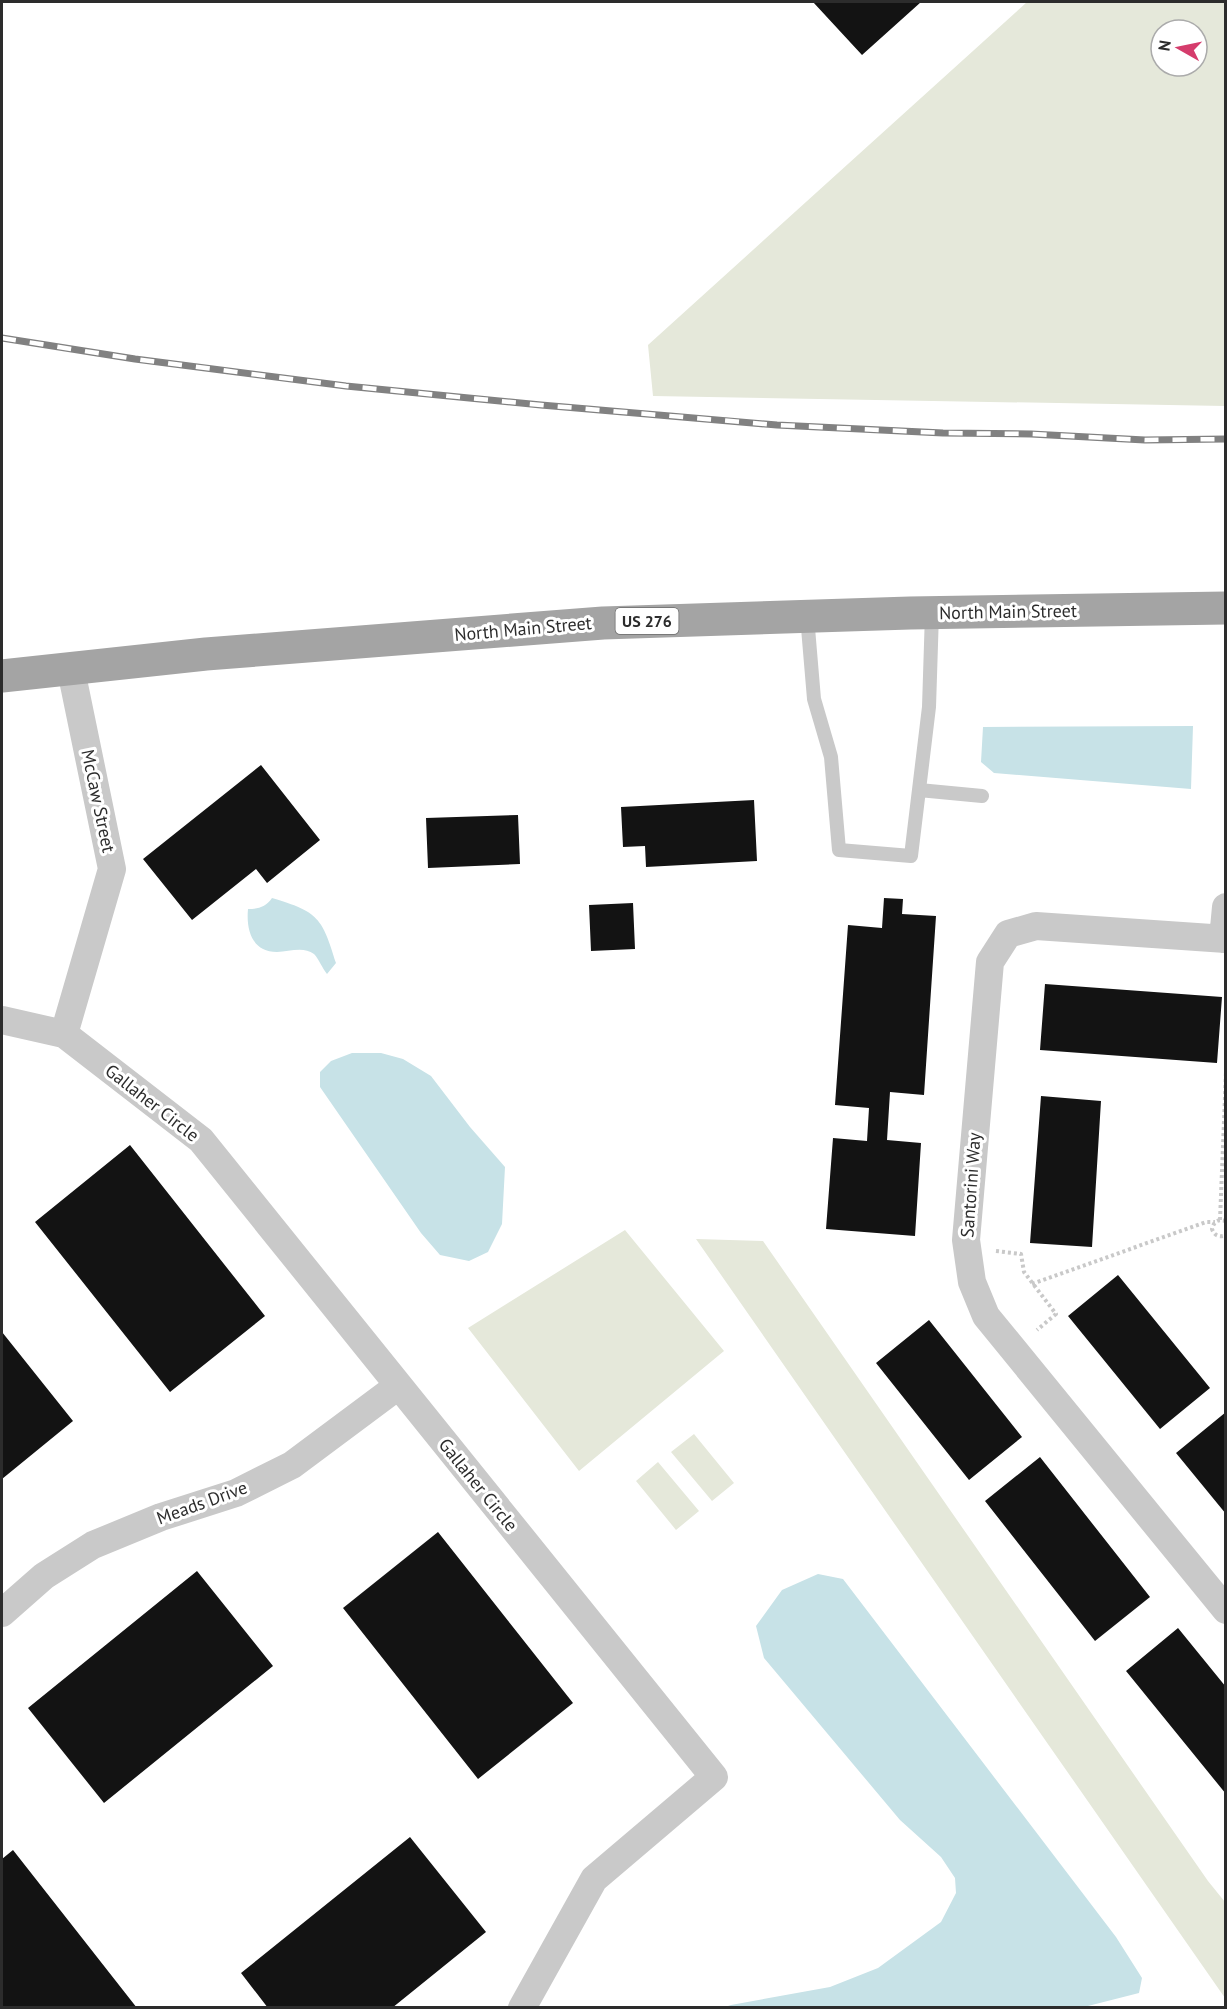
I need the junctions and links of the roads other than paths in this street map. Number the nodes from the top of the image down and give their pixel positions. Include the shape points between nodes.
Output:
1 (1226, 608) edge
2 (932, 612) junction
3 (807, 616) junction
4 (71, 670) junction
5 (2, 676) edge
6 (919, 790) junction
7 (982, 796) dead end
8 (1226, 907) edge
9 (1224, 939) edge
10 (2, 1020) edge
11 (64, 1034) junction
12 (398, 1386) junction
13 (1226, 1610) edge
14 (2, 1613) edge
15 (522, 2007) edge

1 - 2 main road, North Main Street / US 276
2 - 3 main road, North Main Street / US 276
2 - 6 lane
3 - 4 main road, North Main Street / US 276 via 595,624 206,654
3 - 6 lane via 814,699 831,757 840,850 911,856
4 - 5 main road, North Main Street / US 276
4 - 11 street, McCaw Street via 112,869
6 - 7 lane
8 - 9 street
9 - 13 street, Santorini Way via 1036,926 1008,934 990,962 966,1240 972,1282 986,1316
10 - 11 street, Gallaher Circle
11 - 12 street, Gallaher Circle via 201,1140
12 - 14 street, Meads Drive via 292,1465 236,1493 161,1517 93,1545 44,1576
12 - 15 street, Gallaher Circle via 714,1776 594,1879

